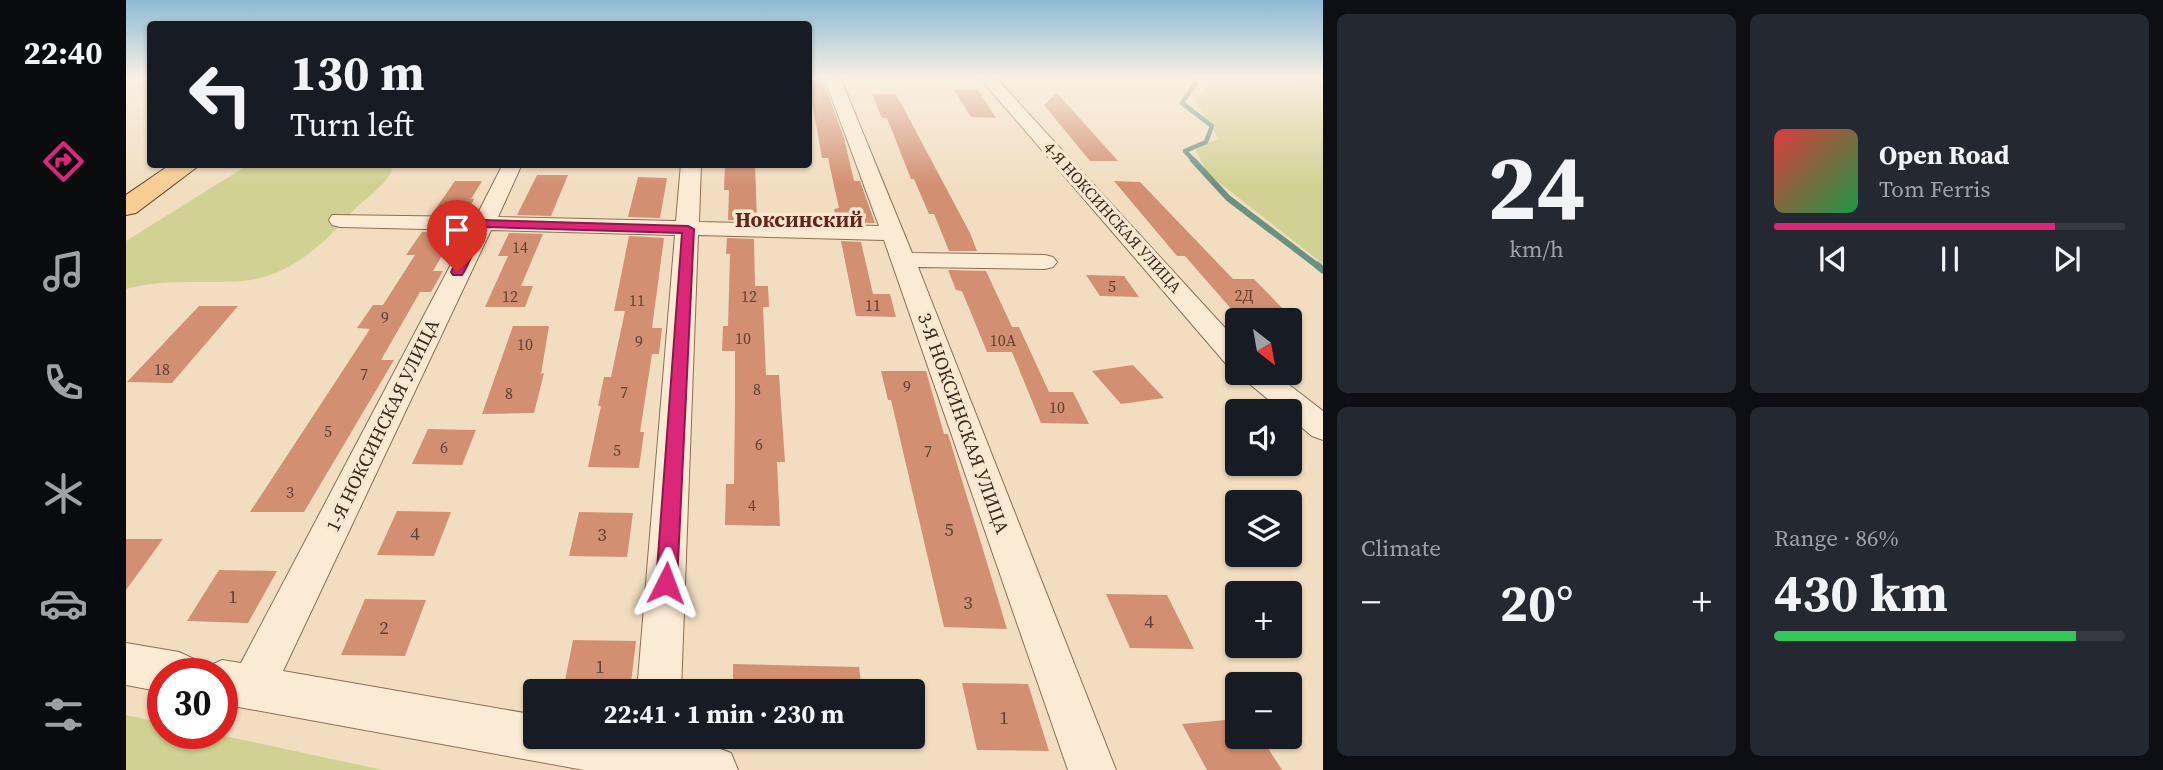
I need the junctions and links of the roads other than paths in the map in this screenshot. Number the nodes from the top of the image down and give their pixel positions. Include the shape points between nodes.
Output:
1 (846, 113) edge
2 (1020, 113) edge
3 (183, 168) edge
4 (511, 168) edge
5 (691, 168) edge
6 (128, 205) edge
7 (340, 220) dead end
8 (482, 223) junction
9 (688, 229) junction
10 (898, 246) junction
11 (1045, 262) dead end
12 (1225, 344) edge
13 (1270, 385) edge
14 (1323, 428) edge
15 (126, 664) edge
16 (147, 668) edge
17 (660, 679) edge
18 (238, 683) edge
19 (238, 685) edge
20 (523, 727) edge
21 (661, 749) edge
22 (714, 770) edge
23 (1093, 770) edge

1 - 10 street, 3-Я НОКСИНСКАЯ УЛИЦА
2 - 12 street, 4-Я НОКСИНСКАЯ УЛИЦА
3 - 6 main road
4 - 8 street, 1-Я НОКСИНСКАЯ УЛИЦА
5 - 9 street
7 - 8 street
8 - 9 street
8 - 18 street, 1-Я НОКСИНСКАЯ УЛИЦА
9 - 10 street
9 - 17 street
10 - 11 street
10 - 23 street, 3-Я НОКСИНСКАЯ УЛИЦА
13 - 14 street
15 - 16 street
19 - 20 street
21 - 22 street

